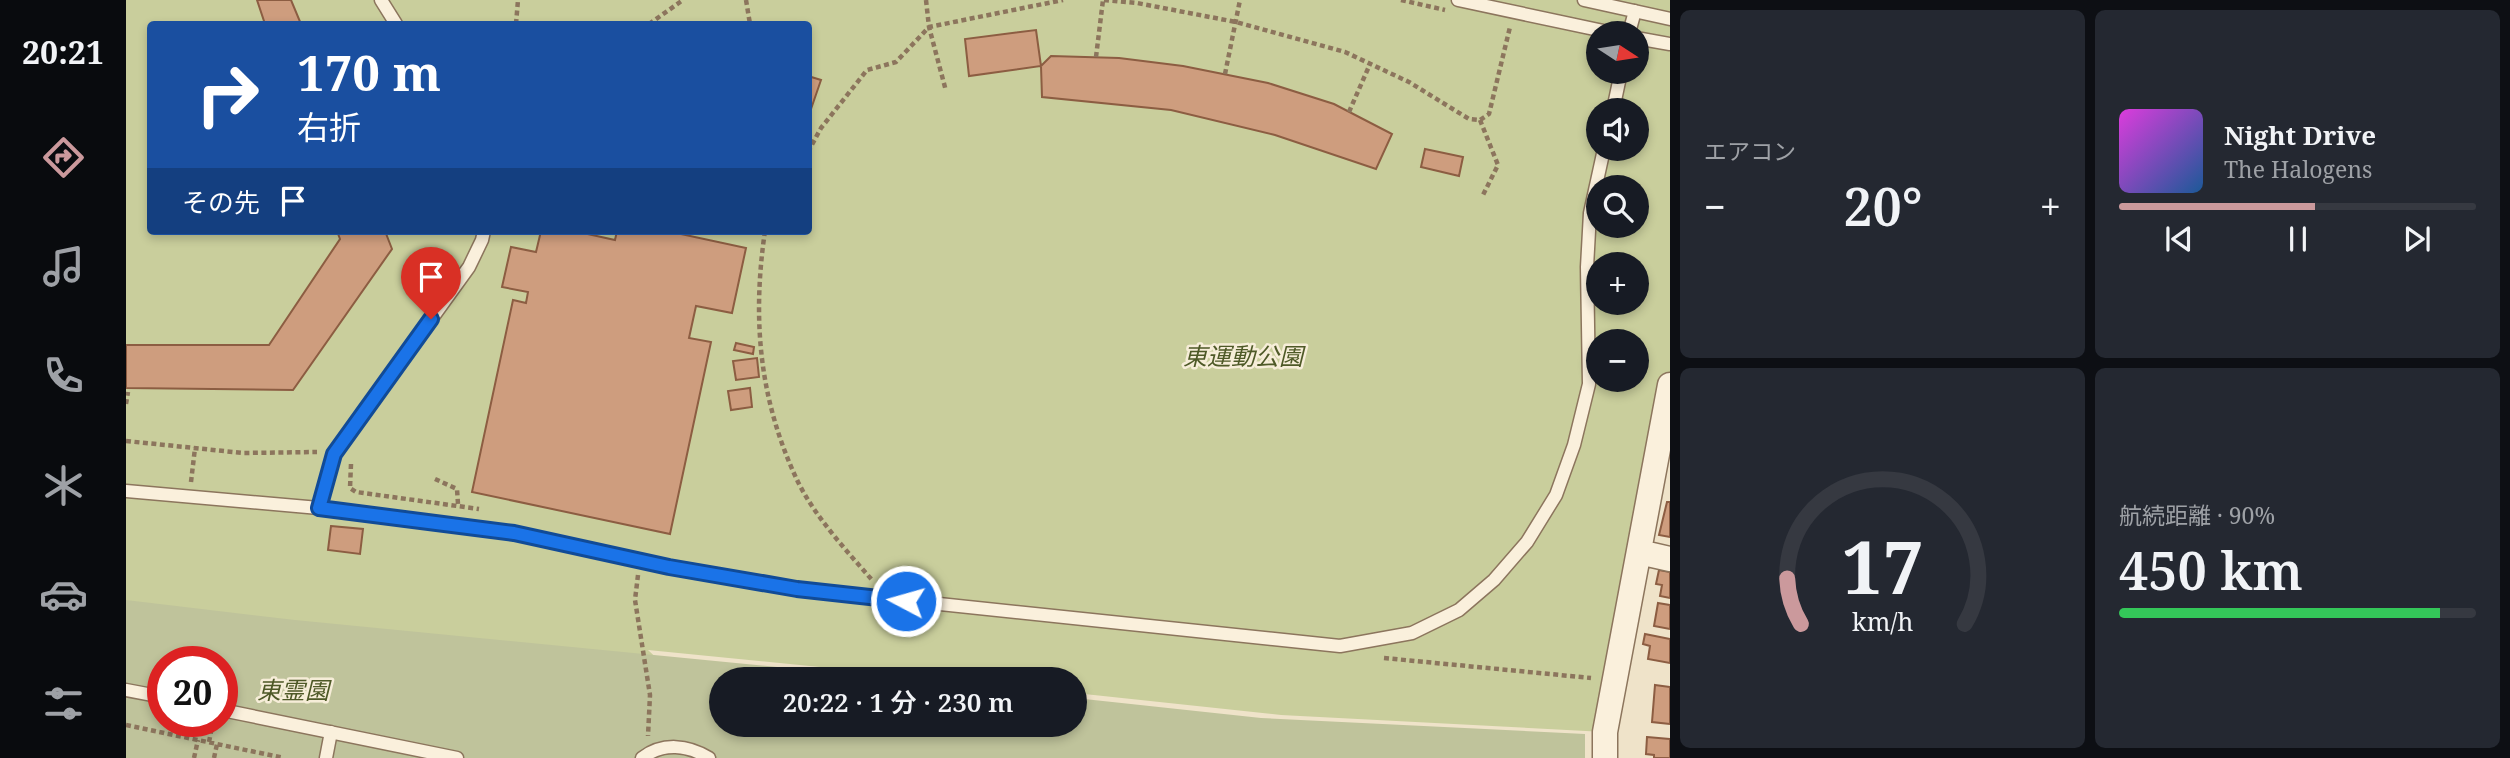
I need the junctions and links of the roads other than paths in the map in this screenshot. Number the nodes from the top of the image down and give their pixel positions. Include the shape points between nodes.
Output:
1 (1458, 0) edge
2 (1584, 0) edge
3 (383, 1) edge
4 (1634, 11) junction
5 (1670, 19) edge
6 (394, 21) edge
7 (1632, 21) edge
8 (1586, 27) edge
9 (1649, 40) edge
10 (1670, 44) edge
11 (1601, 161) edge
12 (483, 235) edge
13 (1670, 385) edge
14 (126, 491) edge
15 (319, 508) junction
16 (1639, 552) junction
17 (1670, 559) edge
18 (126, 690) edge
19 (147, 694) edge
20 (238, 713) edge
21 (331, 732) junction
22 (644, 756) edge
23 (326, 758) edge
24 (457, 758) edge
25 (709, 758) edge
26 (1605, 758) edge

1 - 8 lane
2 - 4 lane
3 - 6 lane
4 - 5 lane
4 - 7 lane
9 - 10 lane
11 - 15 lane via 1590,213 1587,267 1589,384 1556,495 1494,580 1458,610 1412,633 1340,646 797,589 514,533
12 - 15 lane via 469,267 334,454
13 - 16 street
14 - 15 lane
16 - 17 street
16 - 26 street via 1605,732
18 - 19 lane
20 - 21 lane
21 - 23 lane
21 - 24 lane
22 - 25 lane via 673,747

